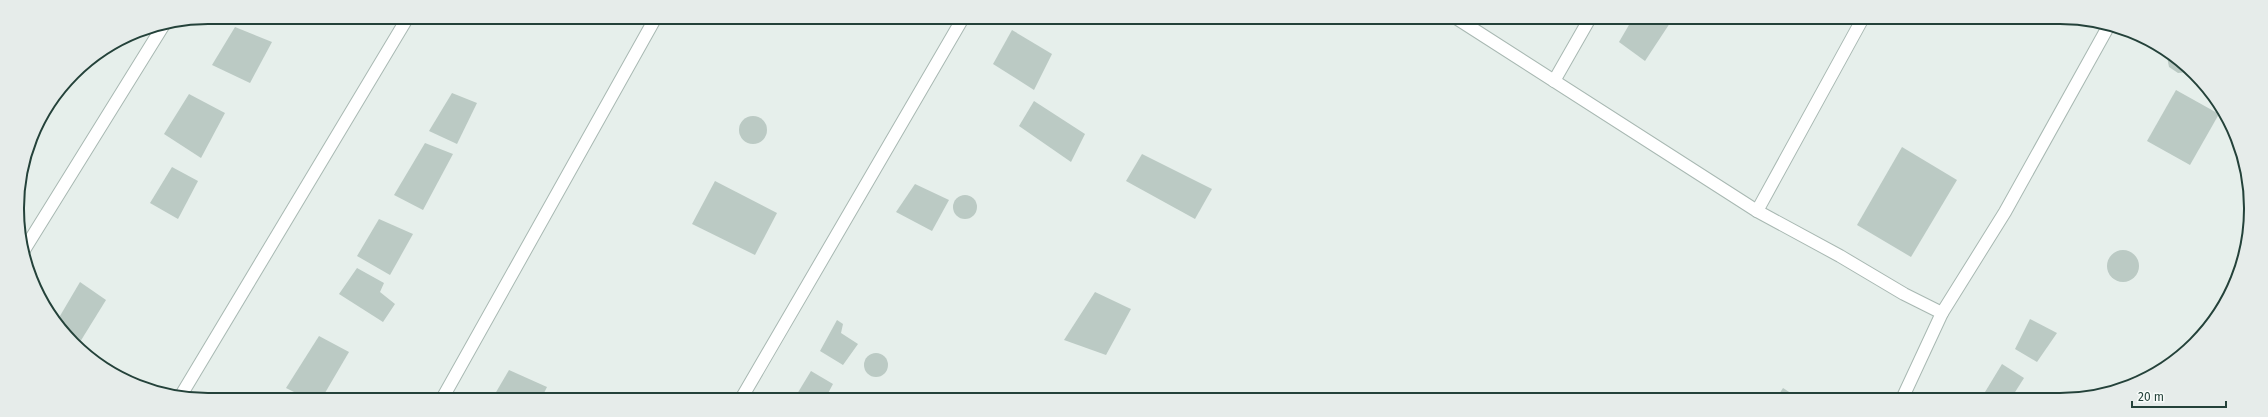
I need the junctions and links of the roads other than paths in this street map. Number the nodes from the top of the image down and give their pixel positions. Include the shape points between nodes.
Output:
1 (404, 24) edge
2 (652, 24) edge
3 (960, 24) edge
4 (1465, 24) edge
5 (1587, 24) edge
6 (1860, 24) edge
7 (160, 30) edge
8 (2106, 30) edge
9 (1554, 81) junction
10 (1757, 211) junction
11 (28, 244) edge
12 (1942, 313) junction
13 (184, 391) edge
14 (445, 393) edge
15 (744, 393) edge
16 (1905, 393) edge

1 - 13 street
2 - 14 street
3 - 15 street
4 - 9 street
5 - 9 street
6 - 10 street
7 - 11 street
8 - 12 street via 2005,212
9 - 10 street
10 - 12 street
12 - 16 street

